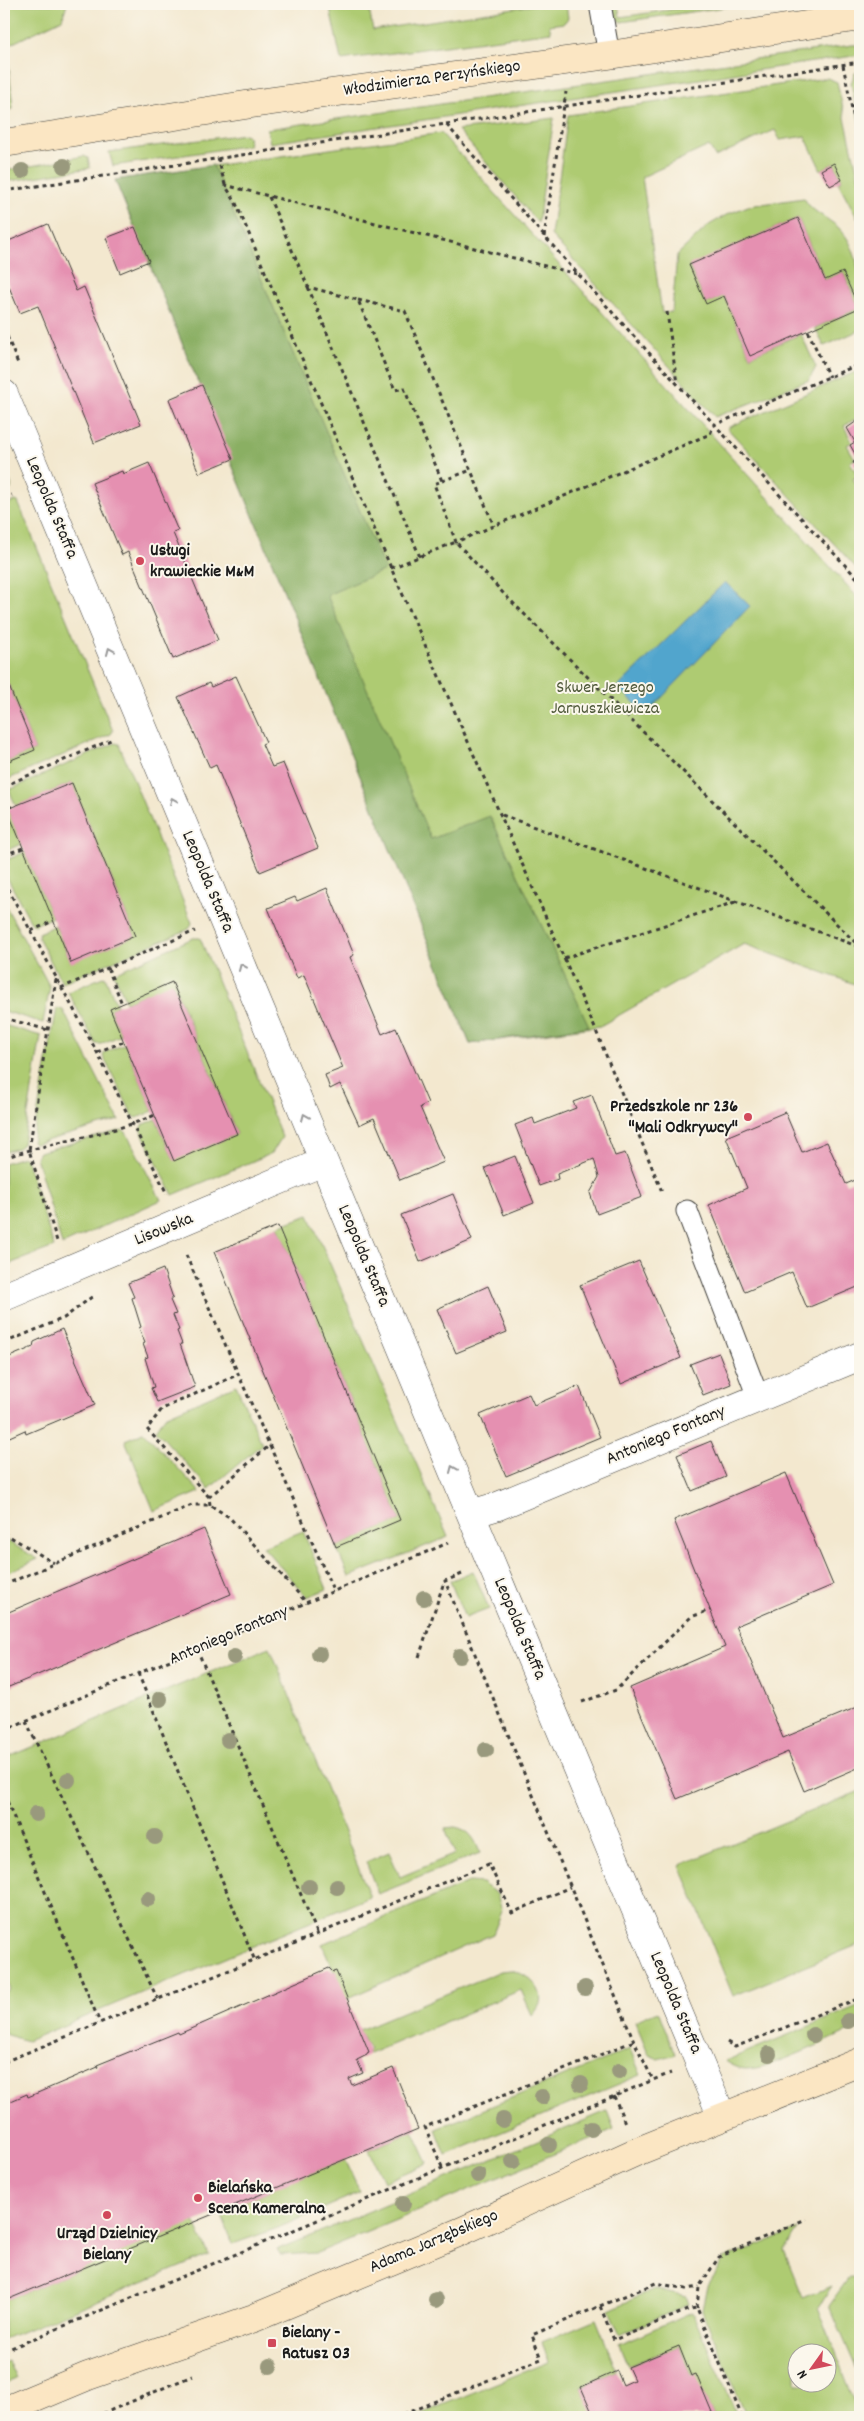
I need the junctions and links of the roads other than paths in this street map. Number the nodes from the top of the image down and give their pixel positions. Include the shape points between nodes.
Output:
1 (600, 4) edge
2 (860, 17) edge
3 (609, 55) junction
4 (4, 143) edge
5 (4, 394) edge
6 (323, 1162) junction
7 (686, 1211) dead end
8 (4, 1297) edge
9 (860, 1356) edge
10 (758, 1397) junction
11 (471, 1514) junction
12 (860, 2062) edge
13 (722, 2117) junction
14 (4, 2411) edge

1 - 3 lane
2 - 3 street, Włodzimierza Perzyńskiego
3 - 4 street, Włodzimierza Perzyńskiego via 283,99
6 -> 5 street, Leopolda Staffa
6 - 8 street, Lisowska
11 -> 6 street, Leopolda Staffa
7 - 10 lane
9 - 10 street, Antoniego Fontany
10 - 11 street, Antoniego Fontany via 498,1506
11 - 13 street, Leopolda Staffa
12 - 13 street, Adama Jarzębskiego
13 - 14 street, Adama Jarzębskiego via 254,2318 88,2376

